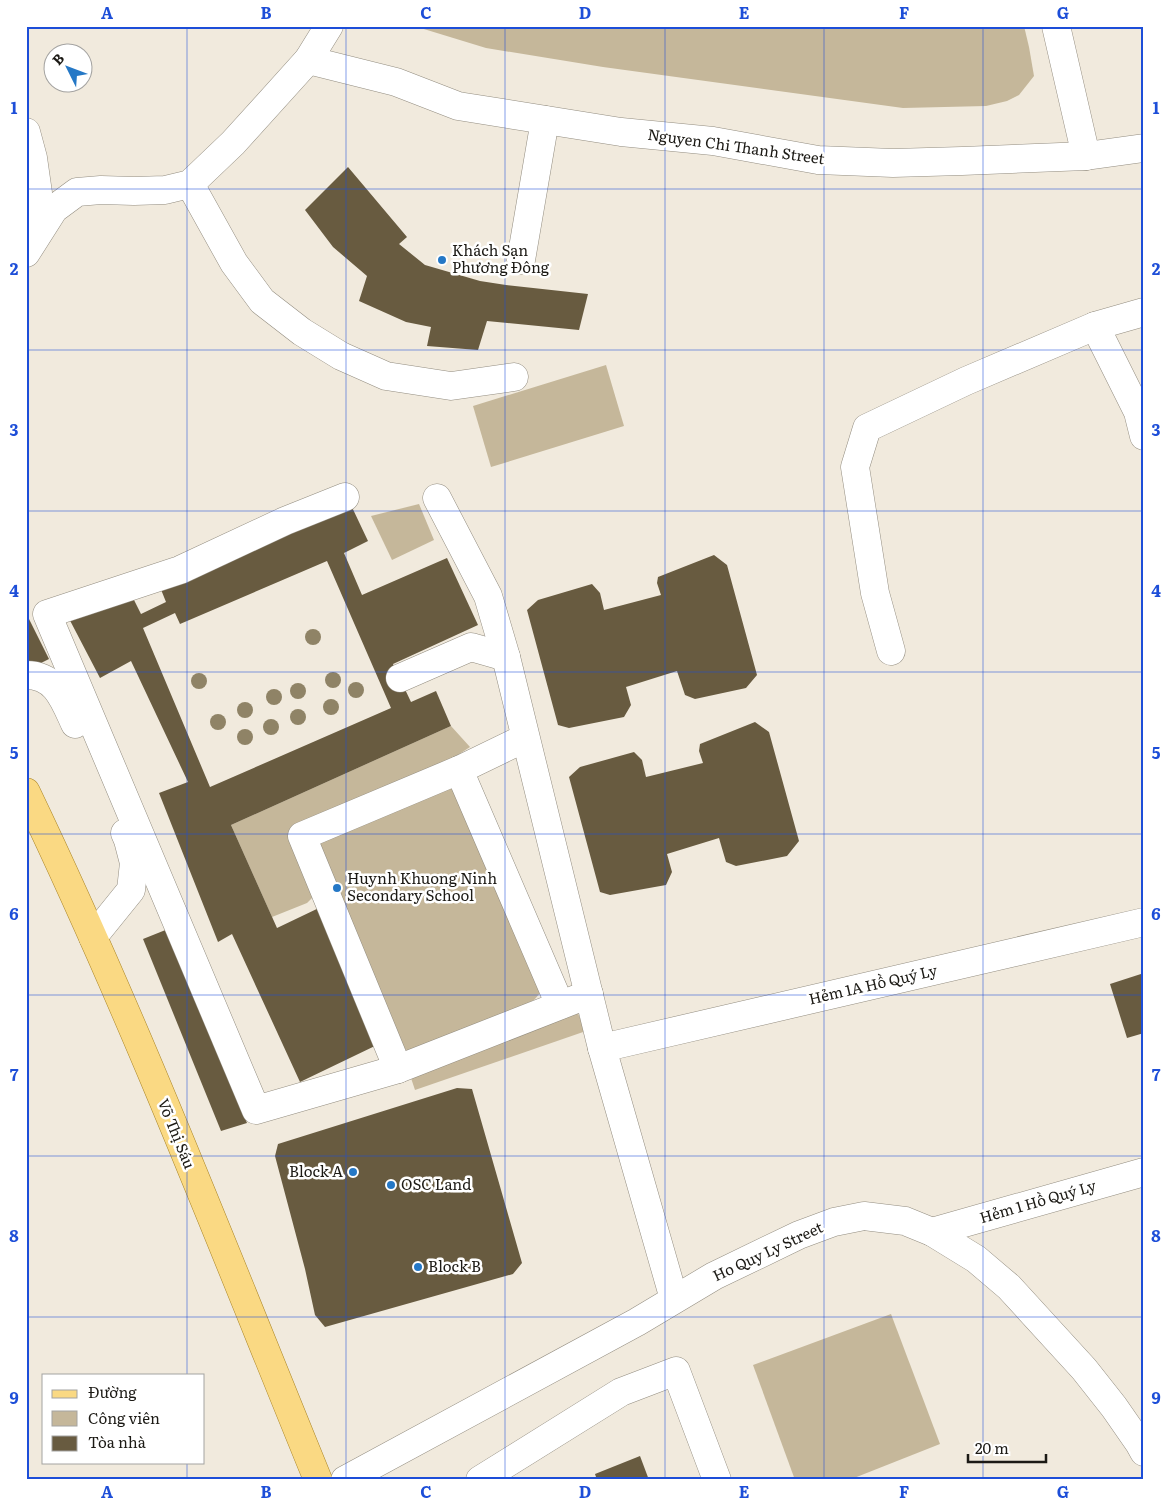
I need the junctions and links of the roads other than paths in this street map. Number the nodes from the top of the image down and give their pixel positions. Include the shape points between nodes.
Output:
1 (329, 26) edge
2 (1056, 26) edge
3 (308, 60) junction
4 (545, 120) junction
5 (26, 132) edge
6 (1144, 148) edge
7 (1086, 156) junction
8 (190, 184) junction
9 (28, 245) edge
10 (521, 260) dead end
11 (1144, 312) edge
12 (1095, 326) junction
13 (514, 377) dead end
14 (1144, 436) edge
15 (345, 497) dead end
16 (437, 498) dead end
17 (891, 652) dead end
18 (506, 657) junction
19 (26, 675) edge
20 (400, 678) dead end
21 (525, 738) junction
22 (459, 770) junction
23 (27, 795) edge
24 (1144, 922) edge
25 (93, 937) junction
26 (589, 994) junction
27 (560, 1005) junction
28 (602, 1048) junction
29 (397, 1066) junction
30 (1144, 1172) edge
31 (932, 1232) junction
32 (674, 1299) junction
33 (1144, 1452) edge
34 (318, 1480) edge
35 (345, 1480) edge
36 (480, 1480) edge
37 (717, 1480) edge

1 - 3 street
2 - 7 street
3 - 4 street, Nguyen Chi Thanh Street via 396,82 458,106
3 - 8 street via 234,143
4 - 7 street, Nguyen Chi Thanh Street via 620,132 713,141 818,160 893,162
4 - 10 street
5 - 9 street via 38,193
6 - 7 street, Nguyen Chi Thanh Street
8 - 9 street via 165,190 77,192 54,209
8 - 13 street via 234,263 262,301 302,332 341,356 386,376 451,386
11 - 12 street
12 - 14 street via 1138,412
12 - 17 street via 867,428 855,467 875,593
15 - 29 street via 180,570 46,614 256,1110
16 - 18 street via 488,596
18 - 20 street via 471,647
18 - 21 street
19 - 25 street via 37,675 54,685 66,704 128,840 134,863 131,890
21 - 22 street
21 - 26 street
22 - 27 street
22 - 29 street via 302,836
23 - 25 main road, Võ Thị Sáu
24 - 28 street, Hẻm 1A Hồ Quý Ly
25 - 34 main road, Võ Thị Sáu
26 - 27 street
26 - 28 street
27 - 29 street
28 - 32 street
30 - 31 street, Hẻm 1 Hồ Quý Ly
31 - 32 street, Ho Quy Ly Street via 905,1221 864,1216 834,1222 766,1250
31 - 33 street, Ho Quy Ly Street via 976,1259 1008,1287 1084,1369
32 - 35 street, Ho Quy Ly Street
36 - 37 street via 621,1392 676,1371

